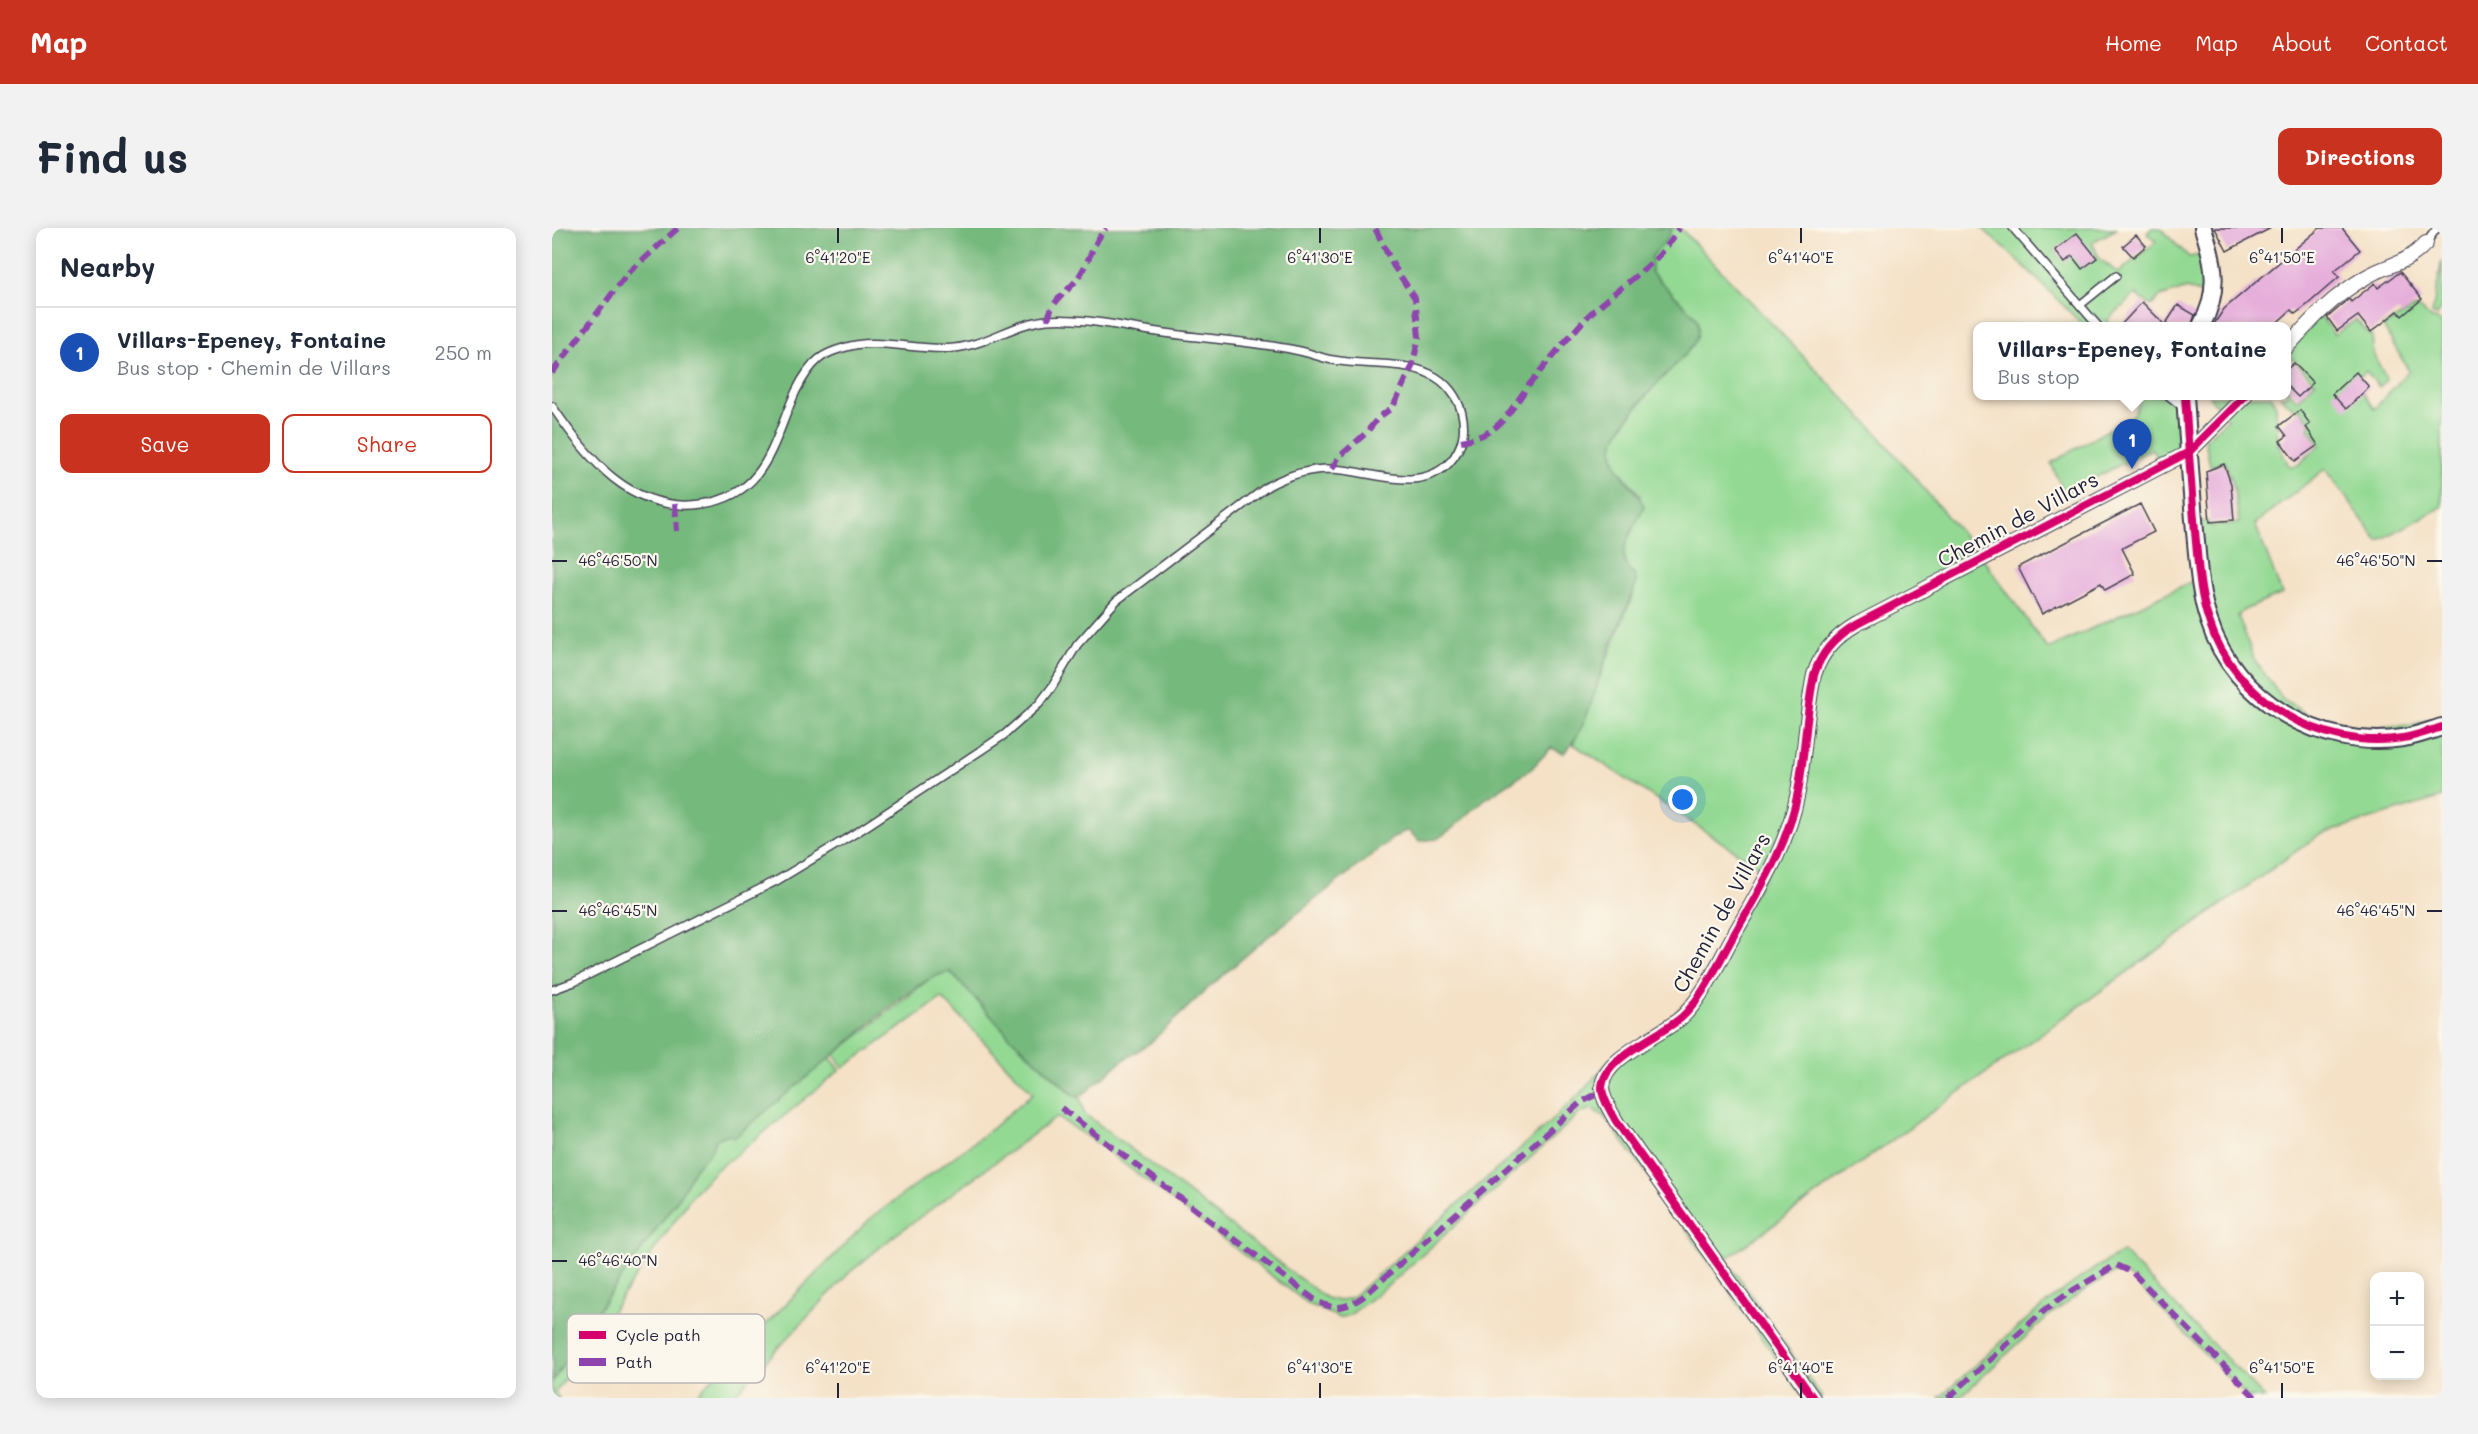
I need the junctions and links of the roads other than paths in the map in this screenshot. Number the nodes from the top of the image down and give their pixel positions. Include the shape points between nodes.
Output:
1 (2013, 228) edge
2 (2203, 228) edge
3 (2437, 228) edge
4 (2426, 243) joint
5 (2116, 276) dead end
6 (2080, 305) junction
7 (2094, 322) edge
8 (2204, 322) edge
9 (2291, 342) edge
10 (2241, 400) edge
11 (2186, 403) edge
12 (552, 406) edge
13 (2189, 452) junction
14 (2442, 727) edge
15 (552, 990) edge
16 (1813, 1398) edge

1 - 6 lane
2 - 8 street via 2214,270 2211,307
3 - 4 lane
4 - 9 street via 2395,266 2369,275 2334,297
5 - 6 lane
6 - 7 lane
10 - 13 street, Chemin de Villars
11 - 13 street
12 - 15 lane via 597,466 630,490 675,504 703,504 736,494 759,474 775,446 802,377 820,358 845,347 866,344 929,350 974,345 1048,320 1296,350 1334,360 1412,367 1429,373 1451,389 1460,403 1463,423 1454,457 1438,471 1416,479 1332,469 1291,475 1268,486 1110,606 1077,645 1039,704 1004,735 778,880
13 - 14 street via 2202,599 2223,654 2248,686 2278,711 2332,734 2402,738
13 - 16 street, Chemin de Villars via 1835,639 1814,675 1798,793 1784,841 1753,903 1690,1009 1620,1059 1605,1077 1603,1094 1616,1121

